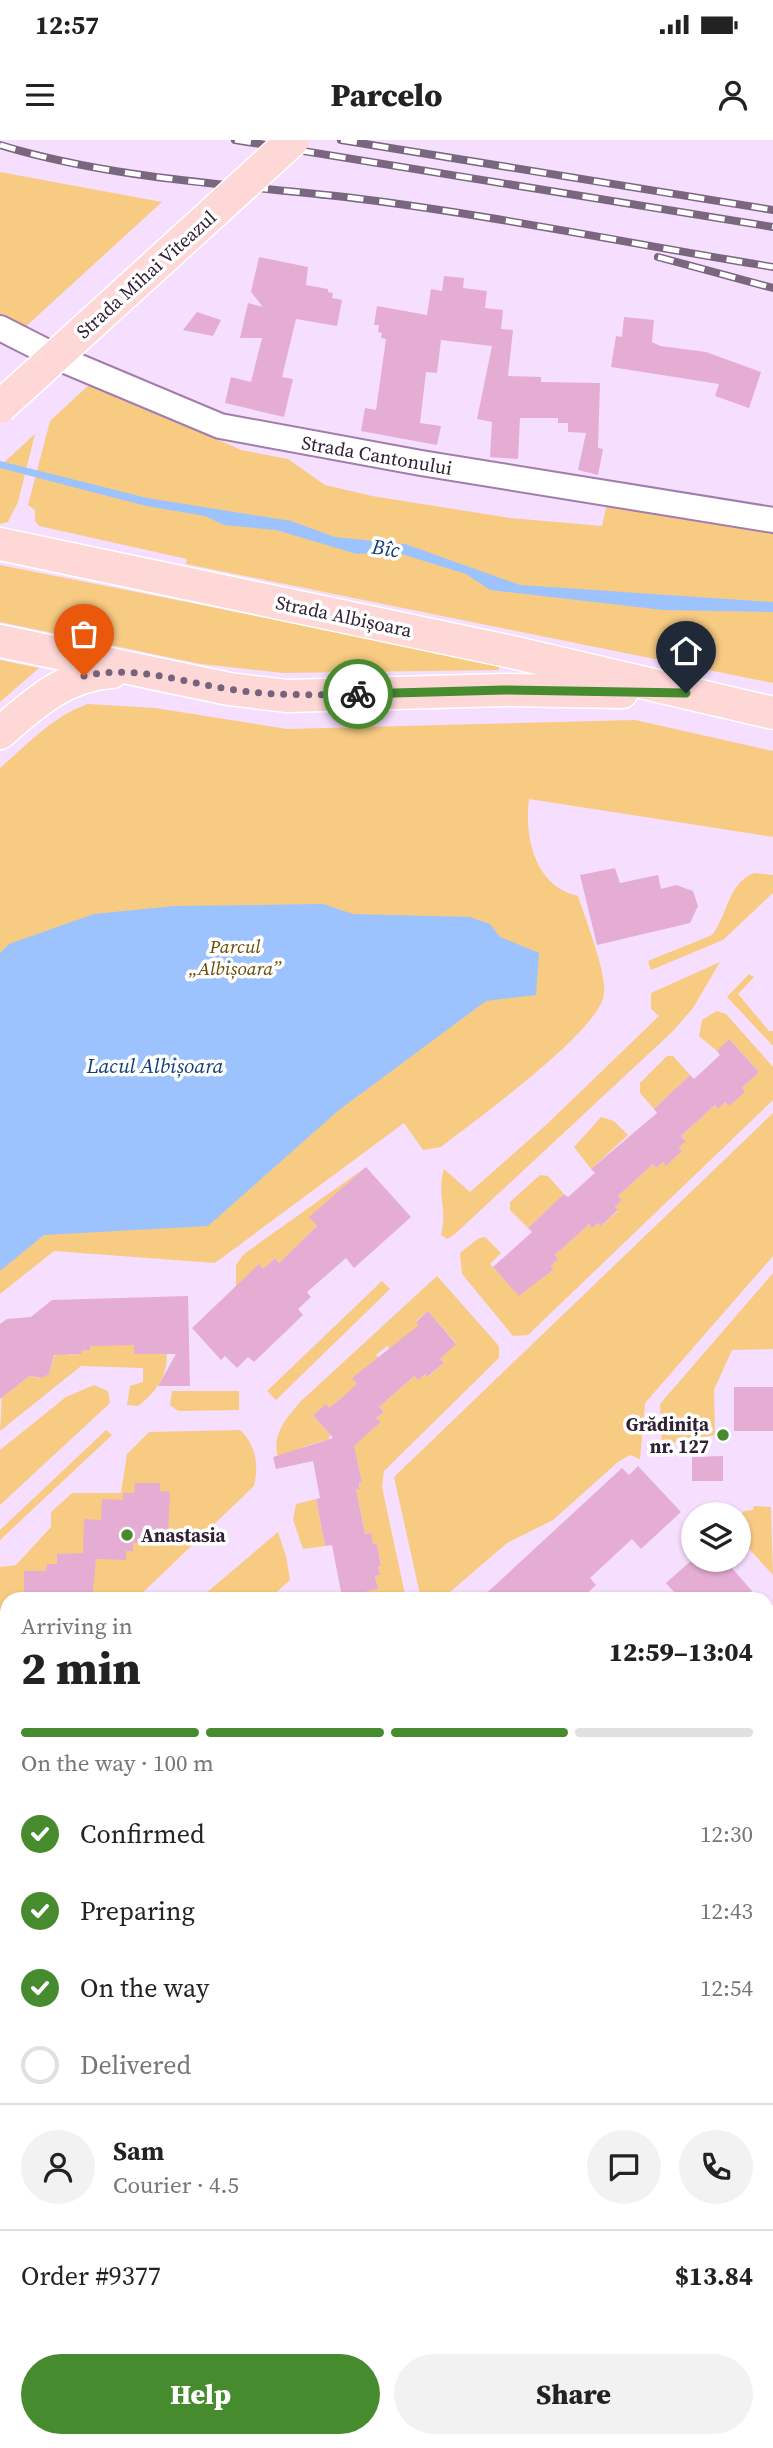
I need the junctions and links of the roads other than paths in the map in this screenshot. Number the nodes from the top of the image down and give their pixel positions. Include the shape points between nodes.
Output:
1 (293, 140) edge
2 (0, 328) edge
3 (0, 407) edge
4 (773, 520) edge
5 (0, 544) edge
6 (0, 641) edge
7 (512, 652) junction
8 (135, 670) junction
9 (493, 690) junction
10 (686, 693) junction
11 (773, 713) edge
12 (0, 733) edge

1 - 3 main road, Strada Mihai Viteazul, bridge
2 - 4 street, Strada Cantonului via 186,414 230,428
5 - 7 main road, Strada Albișoara
6 - 8 main road, Strada Albișoara
7 - 9 main road via 513,670
7 - 10 main road, Strada Albișoara
8 - 9 main road, Strada Albișoara via 287,696
8 - 12 main road via 69,680
9 - 10 main road, Strada Albișoara
10 - 11 main road, Strada Albișoara

